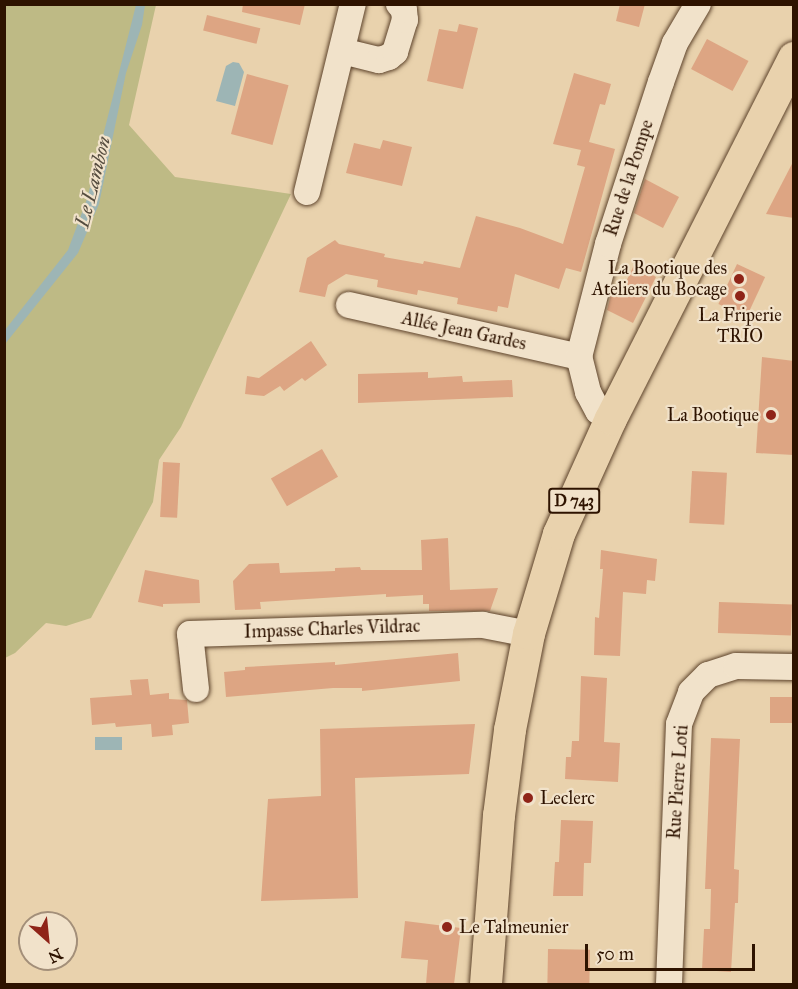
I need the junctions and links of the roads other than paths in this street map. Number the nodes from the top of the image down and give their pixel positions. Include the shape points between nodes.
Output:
1 (353, 4) edge
2 (399, 4) edge
3 (698, 4) edge
4 (342, 51) junction
5 (794, 58) edge
6 (307, 192) dead end
7 (349, 304) dead end
8 (579, 357) junction
9 (611, 419) junction
10 (529, 633) junction
11 (794, 667) edge
12 (196, 690) dead end
13 (486, 984) edge
14 (669, 984) edge

1 - 4 street
2 - 4 street via 405,20 395,52 389,57 379,60
3 - 8 street, Rue de la Pompe via 675,43 661,82 608,244
4 - 6 street
5 - 9 main road, D 743
7 - 8 street, Allée Jean Gardes
8 - 9 street, Rue de la Pompe via 588,392 598,411
9 - 10 main road, D 743 via 559,534
10 - 12 street, Impasse Charles Vildrac via 483,625 190,634
10 - 13 main road, D 743 via 510,730 499,816
11 - 14 street, Rue Pierre Loti via 736,666 708,675 691,692 679,724

